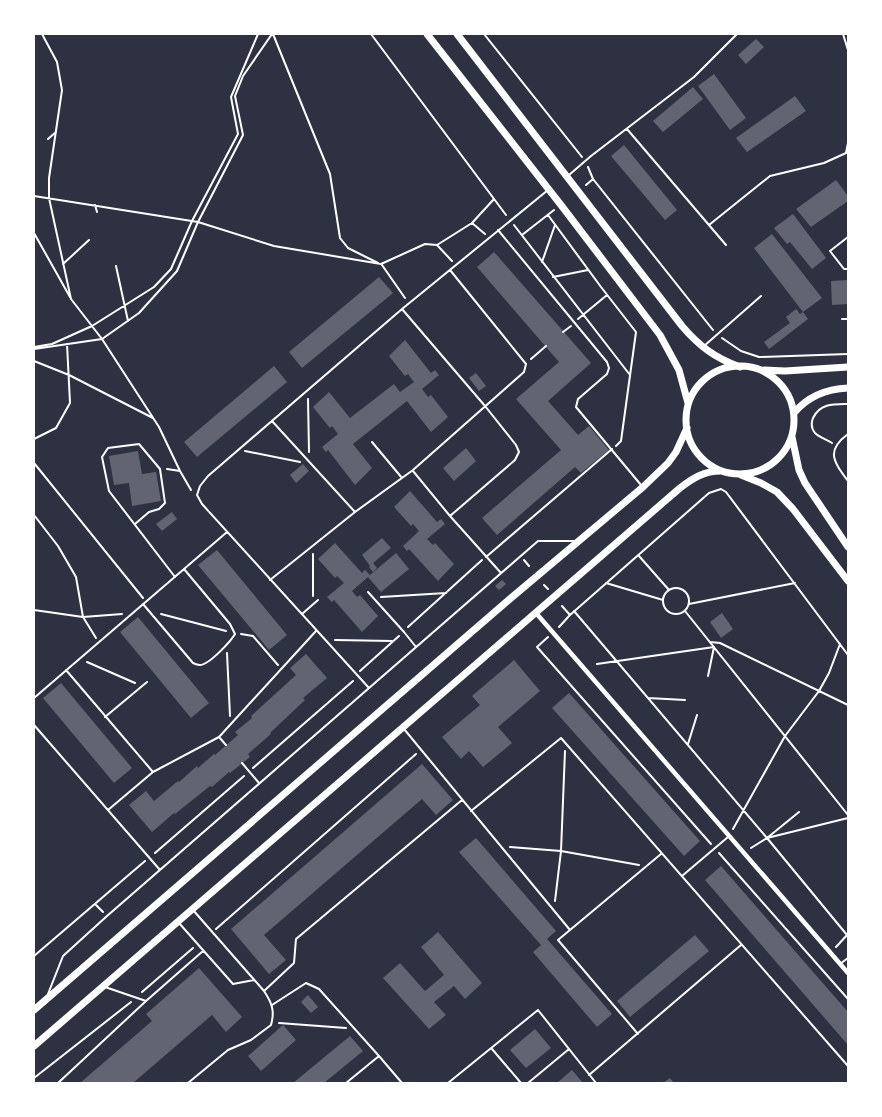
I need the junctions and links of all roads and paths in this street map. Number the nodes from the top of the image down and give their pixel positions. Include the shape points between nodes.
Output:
1 (42, 34) edge
2 (258, 34) edge
3 (272, 34) edge
4 (371, 34) edge
5 (427, 34) edge
6 (457, 34) edge
7 (484, 34) edge
8 (738, 34) edge
9 (843, 34) edge
10 (848, 50) edge
11 (627, 129) junction
12 (56, 132) junction
13 (48, 139) dead end
14 (848, 143) edge
15 (585, 161) junction
16 (328, 169) junction
17 (323, 170) dead end
18 (568, 177) junction
19 (594, 179) junction
20 (586, 185) dead end
21 (549, 189) junction
22 (34, 196) edge
23 (49, 198) junction
24 (494, 199) junction
25 (95, 206) junction
26 (555, 209) dead end
27 (97, 212) dead end
28 (548, 215) junction
29 (510, 220) junction
30 (192, 221) junction
31 (198, 222) junction
32 (472, 224) junction
33 (555, 224) junction
34 (709, 225) junction
35 (498, 230) junction
36 (34, 233) edge
37 (522, 235) junction
38 (489, 238) junction
39 (848, 238) edge
40 (89, 240) dead end
41 (437, 245) junction
42 (726, 246) dead end
43 (542, 262) junction
44 (63, 264) junction
45 (381, 264) junction
46 (455, 265) junction
47 (116, 266) dead end
48 (848, 269) edge
49 (450, 270) junction
50 (588, 270) junction
51 (553, 277) junction
52 (607, 295) junction
53 (761, 296) dead end
54 (71, 299) junction
55 (409, 303) junction
56 (126, 306) junction
57 (402, 309) junction
58 (583, 315) junction
59 (842, 319) dead end
60 (848, 319) edge
61 (128, 321) junction
62 (575, 322) junction
63 (92, 326) junction
64 (718, 335) junction
65 (102, 339) junction
66 (67, 344) junction
67 (546, 346) dead end
68 (702, 347) junction
69 (34, 348) edge
70 (848, 354) edge
71 (34, 361) edge
72 (526, 364) junction
73 (740, 367) junction
74 (848, 368) edge
75 (757, 370) junction
76 (68, 375) junction
77 (630, 375) junction
78 (848, 388) edge
79 (308, 389) junction
80 (688, 403) junction
81 (848, 404) edge
82 (485, 406) junction
83 (794, 413) junction
84 (154, 419) junction
85 (272, 421) junction
86 (687, 428) junction
87 (848, 434) edge
88 (792, 436) junction
89 (34, 439) edge
90 (372, 442) dead end
91 (836, 446) junction
92 (612, 449) junction
93 (238, 450) junction
94 (34, 463) edge
95 (310, 464) junction
96 (160, 469) junction
97 (413, 470) junction
98 (180, 471) junction
99 (721, 471) junction
100 (740, 474) junction
101 (402, 478) junction
102 (848, 481) edge
103 (643, 487) junction
104 (197, 495) junction
105 (355, 512) junction
106 (34, 515) edge
107 (450, 516) junction
108 (135, 524) junction
109 (227, 532) junction
110 (579, 541) junction
111 (313, 546) junction
112 (848, 547) edge
113 (638, 555) junction
114 (486, 557) junction
115 (184, 569) junction
116 (501, 573) junction
117 (176, 577) junction
118 (270, 580) junction
119 (848, 581) edge
120 (606, 583) junction
121 (795, 584) junction
122 (544, 585) dead end
123 (548, 589) dead end
124 (669, 590) junction
125 (368, 592) dead end
126 (446, 593) junction
127 (373, 598) junction
128 (318, 600) dead end
129 (663, 600) junction
130 (146, 602) junction
131 (143, 604) junction
132 (313, 604) junction
133 (689, 604) junction
134 (562, 606) dead end
135 (34, 610) edge
136 (149, 611) junction
137 (685, 611) junction
138 (536, 612) junction
139 (133, 613) junction
140 (302, 614) junction
141 (570, 614) dead end
142 (83, 617) junction
143 (317, 630) junction
144 (404, 632) junction
145 (235, 634) junction
146 (325, 639) junction
147 (393, 641) junction
148 (99, 642) junction
149 (710, 642) junction
150 (840, 644) junction
151 (226, 646) junction
152 (416, 647) junction
153 (537, 647) dead end
154 (714, 647) junction
155 (848, 655) edge
156 (80, 658) junction
157 (618, 662) junction
158 (597, 664) dead end
159 (281, 669) junction
160 (66, 670) junction
161 (357, 675) junction
162 (708, 676) dead end
163 (147, 682) dead end
164 (142, 686) junction
165 (369, 688) junction
166 (819, 691) junction
167 (34, 698) edge
168 (648, 698) junction
169 (685, 700) dead end
170 (848, 705) edge
171 (698, 715) dead end
172 (106, 717) junction
173 (231, 724) junction
174 (34, 725) edge
175 (403, 728) junction
176 (785, 736) junction
177 (219, 737) junction
178 (565, 742) junction
179 (226, 745) dead end
180 (688, 745) junction
181 (421, 749) junction
182 (242, 764) dead end
183 (153, 772) junction
184 (249, 772) junction
185 (259, 784) junction
186 (462, 800) junction
187 (108, 810) junction
188 (743, 810) junction
189 (471, 811) junction
190 (799, 812) dead end
191 (848, 817) edge
192 (729, 835) junction
193 (767, 838) junction
194 (500, 846) junction
195 (714, 848) junction
196 (561, 851) junction
197 (744, 852) junction
198 (661, 854) junction
199 (149, 858) junction
200 (646, 866) junction
201 (160, 870) junction
202 (682, 877) junction
203 (96, 904) junction
204 (193, 909) junction
205 (554, 911) junction
206 (107, 916) junction
207 (178, 922) junction
208 (570, 930) junction
209 (212, 932) junction
210 (848, 934) edge
211 (198, 944) junction
212 (741, 945) junction
213 (203, 951) junction
214 (831, 953) junction
215 (34, 956) edge
216 (848, 958) edge
217 (840, 964) junction
218 (848, 973) edge
219 (254, 980) junction
220 (103, 986) junction
221 (264, 991) junction
222 (136, 998) junction
223 (848, 999) edge
224 (46, 1000) junction
225 (146, 1001) junction
226 (272, 1005) junction
227 (34, 1010) edge
228 (272, 1022) junction
229 (354, 1028) junction
230 (638, 1034) junction
231 (34, 1046) edge
232 (492, 1048) junction
233 (569, 1049) junction
234 (379, 1056) junction
235 (848, 1066) edge
236 (589, 1075) junction
237 (34, 1078) edge
238 (58, 1083) edge
239 (188, 1083) edge
240 (346, 1083) edge
241 (402, 1083) edge
242 (448, 1083) edge
243 (521, 1083) edge
244 (528, 1083) edge
245 (596, 1083) edge

1 - 12 path via 57,62 62,90
2 - 30 path via 231,97 238,134
3 - 16 path
3 - 31 path via 243,76 235,96 243,135
4 - 24 path
5 - 21 main road
6 - 18 main road
7 - 15 path
8 - 11 lane via 694,77
9 - 10 lane
11 - 15 lane
11 - 34 lane
12 - 13 path
12 - 23 path
14 - 34 lane via 846,153 824,163 770,176
15 - 18 lane
15 - 19 path
16 - 17 path
16 - 45 path via 340,238 348,248
18 - 68 main road via 682,326
19 - 20 path
19 - 64 path
21 - 29 lane
21 - 80 main road via 660,336 679,370
22 - 23 path
23 - 25 path
23 - 44 path
24 - 29 path
24 - 32 path
25 - 27 path
25 - 30 path
26 - 28 path
28 - 33 path
28 - 37 path
29 - 35 lane
29 - 37 path
30 - 31 path
30 - 56 path via 171,269 154,287
31 - 45 path via 274,246
31 - 61 path via 177,271
32 - 38 path
32 - 41 path
33 - 43 path
33 - 50 path
34 - 42 lane
35 - 38 lane
35 - 62 lane
36 - 54 path
37 - 43 path
38 - 46 lane
39 - 48 lane via 830,252 844,269
40 - 44 path
41 - 45 path via 425,244
41 - 46 path
43 - 51 path
44 - 54 path
45 - 55 path
46 - 49 lane
47 - 56 path
49 - 55 lane
49 - 72 lane
50 - 51 path
50 - 52 path
51 - 58 path
52 - 58 path
52 - 77 path via 636,332
53 - 64 lane
54 - 63 path
55 - 57 lane
56 - 61 path
56 - 63 path
57 - 79 lane
57 - 82 lane
58 - 62 path
58 - 77 path
59 - 60 lane
61 - 65 path
62 - 92 lane via 609,368 607,374 578,398 576,407
63 - 65 path
63 - 69 path via 52,344
64 - 68 lane
64 - 70 path via 741,351 759,357
65 - 66 path
65 - 84 path
66 - 69 path
66 - 76 path
67 - 72 path
68 - 73 main road
71 - 76 path
72 - 82 lane via 524,372
73 - 75 main road
73 - 80 main road via 706,379
74 - 75 main road
75 - 83 main road via 781,385
76 - 84 path
76 - 89 path via 70,403 56,428
77 - 92 path via 622,441
78 - 83 main road via 819,394 804,402
79 - 85 lane
79 - 95 path
80 - 86 main road
81 - 91 path via 820,408 811,423 816,434
82 - 97 lane
82 - 107 lane via 519,452 515,460
83 - 88 main road
84 - 98 path
85 - 93 lane
85 - 95 lane
86 - 99 main road via 694,449 710,466
86 - 103 main road via 668,463
87 - 91 lane
88 - 100 main road via 786,448 766,468
88 - 112 main road via 805,483
90 - 101 lane
91 - 102 lane via 835,463
92 - 103 lane
92 - 114 lane
93 - 95 path
93 - 104 lane via 208,476
94 - 130 path
95 - 105 lane
96 - 98 path
96 - 108 lane via 165,503
96 - 108 lane via 139,444 108,448 102,457 109,491
97 - 101 lane
97 - 107 lane
98 - 104 path
99 - 100 main road
99 - 138 main road via 705,473 685,485
100 - 119 main road via 777,492
101 - 105 lane
103 - 110 main road
104 - 109 lane
105 - 111 lane
106 - 142 path via 58,546 76,578
107 - 114 lane
108 - 117 lane
109 - 115 lane
109 - 118 lane
110 - 116 lane via 538,541
110 - 224 main road
111 - 118 lane
111 - 132 path
113 - 120 path
113 - 121 path via 709,493 721,489
113 - 124 path
114 - 116 lane
114 - 126 path
115 - 117 lane
115 - 145 lane
116 - 152 lane
117 - 130 lane
118 - 140 lane
120 - 129 path
120 - 157 path via 574,611
121 - 133 path
121 - 150 path
122 - 123 path
124 - 129 path
124 - 133 path via 682,589 689,595
125 - 127 lane
126 - 127 path
126 - 144 path
127 - 144 lane
128 - 132 lane
129 - 137 path via 665,609 672,614
130 - 131 lane
131 - 136 lane
131 - 139 lane
132 - 140 lane
133 - 137 path
134 - 141 path
135 - 142 path
136 - 145 path
136 - 151 lane via 199,666
137 - 149 path
138 - 175 main road
138 - 192 street
139 - 142 path
139 - 148 lane
140 - 143 lane
142 - 148 path
143 - 146 lane
143 - 159 lane
144 - 147 path
144 - 152 lane
145 - 151 lane
145 - 159 path via 253,636
146 - 147 path
146 - 161 lane
147 - 161 path
148 - 156 lane
149 - 154 path
149 - 166 path via 720,643
150 - 155 path
150 - 166 path
151 - 173 path
152 - 165 lane
153 - 195 path
154 - 157 path
154 - 162 path
154 - 176 path
156 - 160 lane
156 - 164 path
157 - 158 path
157 - 168 path
159 - 173 lane
160 - 167 lane
160 - 172 lane
161 - 165 lane
161 - 184 path via 353,682
163 - 164 lane
164 - 172 lane
165 - 185 lane
166 - 170 path
166 - 176 path
168 - 169 path
168 - 180 path
171 - 180 path
172 - 183 lane
173 - 177 lane
174 - 187 lane
175 - 181 lane
175 - 204 main road
176 - 188 path
176 - 191 path
177 - 179 lane
177 - 183 lane
178 - 189 lane via 561,738
178 - 196 path
178 - 198 lane
180 - 188 path
181 - 186 lane
181 - 209 path
182 - 184 lane
183 - 187 lane
184 - 185 lane
184 - 199 path
185 - 201 lane
186 - 189 lane
186 - 221 lane via 296,939 294,963
187 - 199 lane
188 - 192 path
188 - 193 path
189 - 194 lane
190 - 193 path
191 - 193 path
192 - 195 lane
192 - 197 street
193 - 197 path
193 - 210 path
194 - 196 path
194 - 205 lane
195 - 202 lane
195 - 223 path
196 - 200 path
196 - 205 path
197 - 214 street
198 - 200 lane
198 - 202 lane
199 - 201 lane
199 - 203 path
200 - 208 lane
201 - 206 lane
202 - 212 lane
203 - 206 path
203 - 215 path
204 - 207 main road
204 - 209 lane
205 - 208 lane
206 - 224 lane via 63,956
207 - 211 lane
207 - 220 main road
208 - 230 lane via 558,940
209 - 219 lane
210 - 214 path
211 - 213 lane
211 - 222 path
212 - 230 lane
212 - 235 lane
213 - 219 lane via 233,984
213 - 225 lane
214 - 217 street
216 - 217 lane
217 - 218 street
219 - 221 lane
220 - 222 lane
220 - 231 main road
221 - 226 lane
222 - 225 lane
222 - 237 path
224 - 227 main road
225 - 238 lane
226 - 228 lane
226 - 229 lane via 306,983 319,989
228 - 229 path
228 - 239 lane via 251,1040 228,1050
229 - 234 lane
230 - 236 lane
232 - 233 lane via 538,1010
232 - 242 lane
232 - 243 lane
233 - 236 lane
233 - 244 lane
234 - 240 lane
234 - 241 lane
236 - 245 lane

